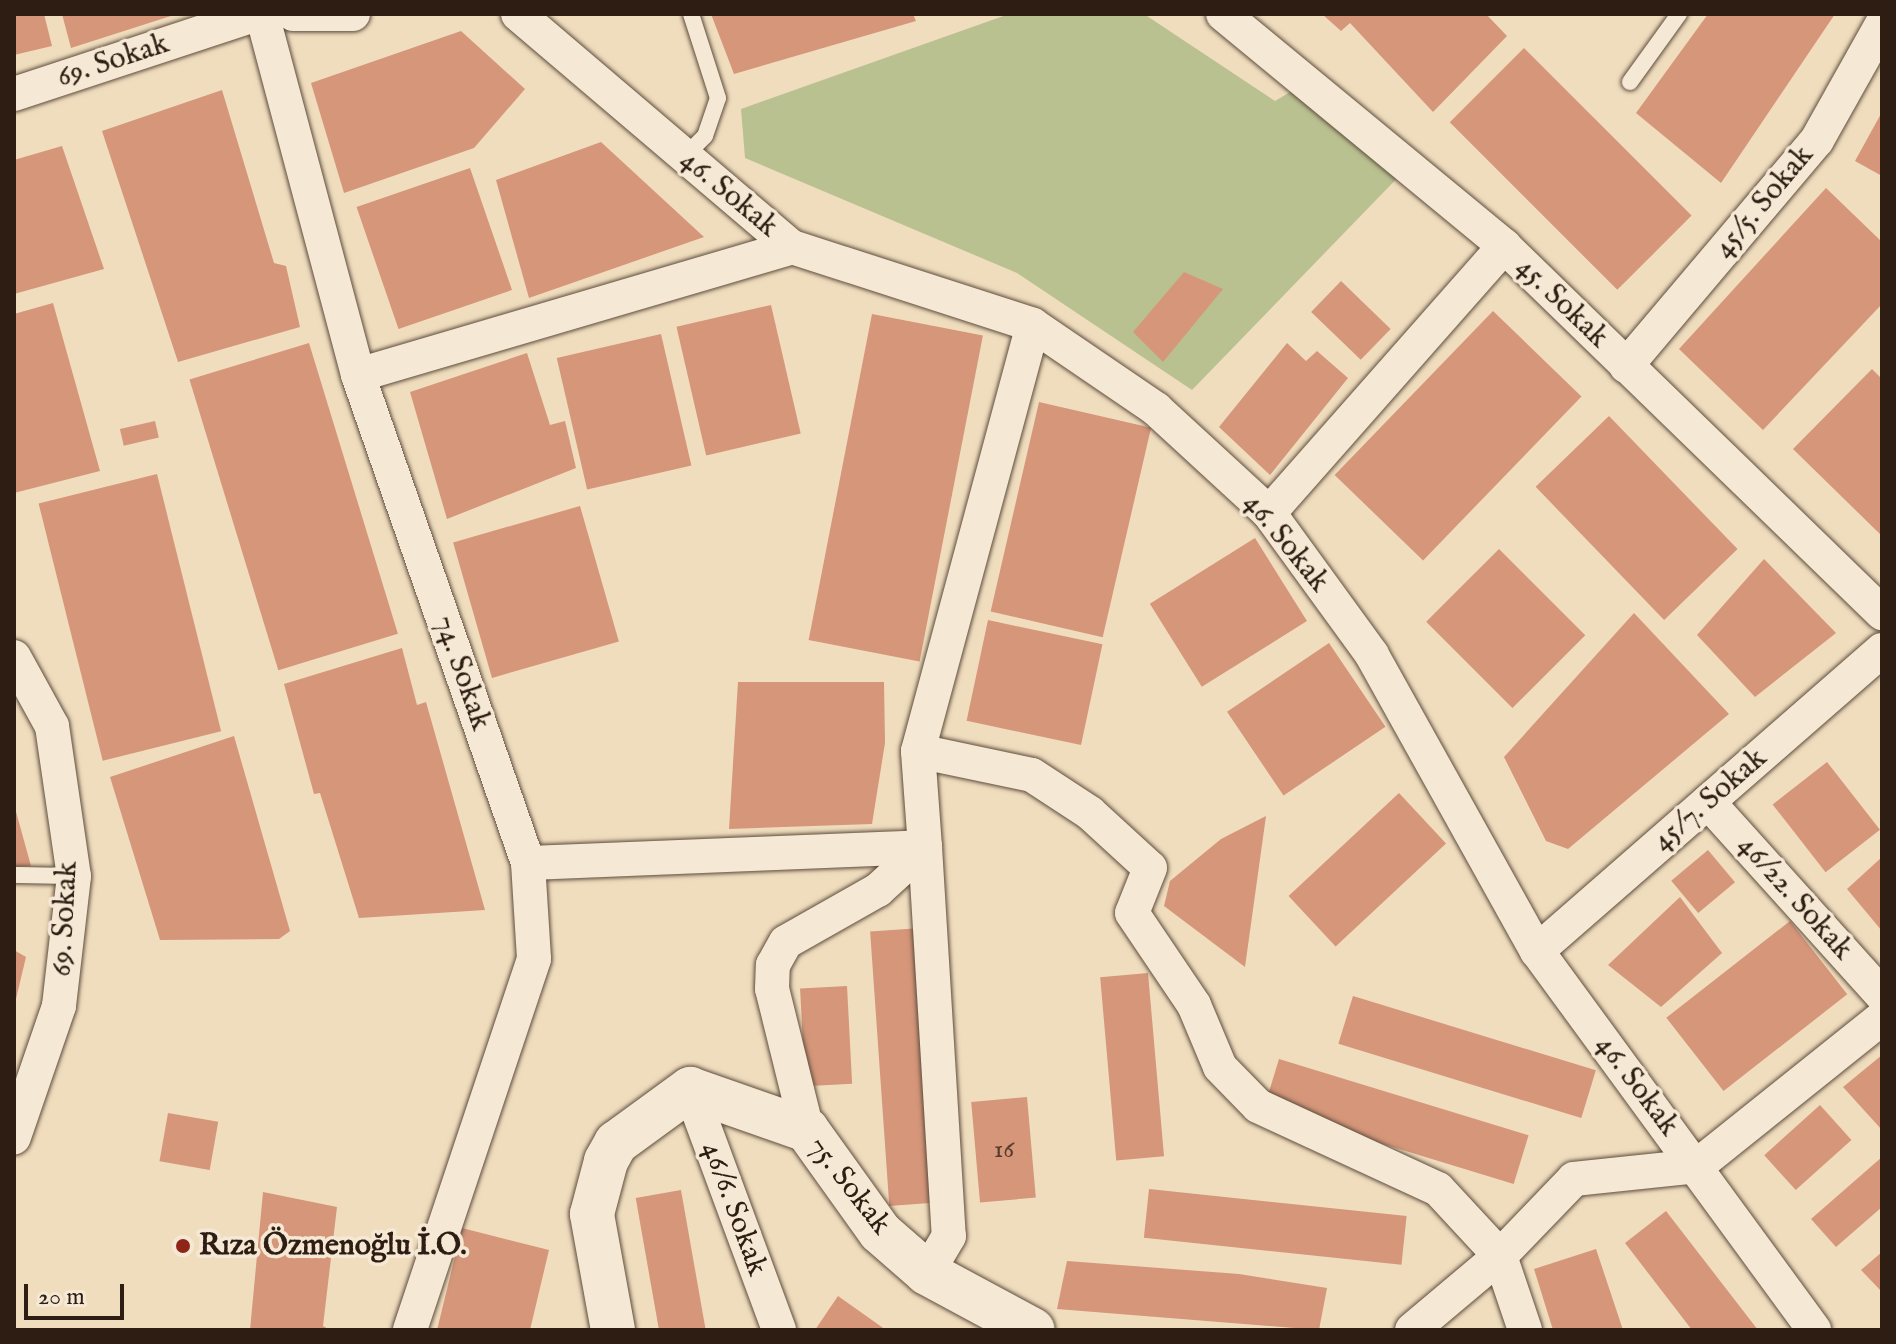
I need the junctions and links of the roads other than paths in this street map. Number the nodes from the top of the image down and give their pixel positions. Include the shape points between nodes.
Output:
1 (260, 14) edge
2 (293, 14) edge
3 (353, 14) edge
4 (518, 14) edge
5 (691, 14) edge
6 (1223, 14) edge
7 (1679, 14) edge
8 (1882, 24) edge
9 (1630, 82) dead end
10 (14, 94) edge
11 (685, 156) junction
12 (1504, 246) junction
13 (792, 247) junction
14 (1033, 325) junction
15 (1626, 366) junction
16 (358, 375) junction
17 (1269, 513) junction
18 (1882, 613) edge
19 (14, 657) edge
20 (1877, 665) edge
21 (918, 751) junction
22 (1708, 802) junction
23 (925, 847) junction
24 (528, 863) junction
25 (14, 875) edge
26 (74, 876) junction
27 (1537, 951) junction
28 (1882, 995) edge
29 (1882, 1018) edge
30 (690, 1089) junction
31 (807, 1130) junction
32 (14, 1136) edge
33 (1697, 1166) junction
34 (1500, 1256) junction
35 (927, 1273) junction
36 (1418, 1328) edge
37 (410, 1330) edge
38 (613, 1330) edge
39 (779, 1330) edge
40 (1033, 1330) edge
41 (1525, 1330) edge
42 (1814, 1330) edge

1 - 10 street, 69. Sokak
1 - 16 street, 74. Sokak
2 - 3 street
4 - 11 street, 46. Sokak
5 - 11 lane via 718,98 705,136
6 - 12 street, 45. Sokak
7 - 9 lane
8 - 15 street, 45/5. Sokak via 1817,140
11 - 13 street, 46. Sokak
12 - 15 street, 45. Sokak
12 - 17 street
13 - 14 street, 46. Sokak
13 - 16 street
14 - 17 street, 46. Sokak via 1156,409
14 - 21 street
15 - 18 street, 45. Sokak
16 - 24 street, 74. Sokak
17 - 27 street, 46. Sokak via 1372,655
19 - 26 street, 69. Sokak via 52,726
20 - 22 street, 45/7. Sokak
21 - 23 street
21 - 34 street via 1032,775 1090,813 1150,868 1132,913 1238,1088 1258,1106 1438,1189
22 - 27 street, 45/7. Sokak
22 - 28 street, 46/22. Sokak
23 - 24 street
23 - 31 street via 878,890 786,942 773,965 772,989
23 - 35 street via 949,1236
24 - 37 street, 74. Sokak via 534,959
25 - 26 lane
26 - 32 street, 69. Sokak via 59,1006
27 - 33 street, 46. Sokak
29 - 33 street
30 - 31 street, 75. Sokak
30 - 38 street via 616,1143 606,1161 592,1214
30 - 39 street, 46/6. Sokak
31 - 35 street, 75. Sokak via 880,1232
33 - 34 street via 1574,1179
33 - 42 street, 46. Sokak
34 - 36 street
34 - 41 street
35 - 40 street, 75. Sokak

